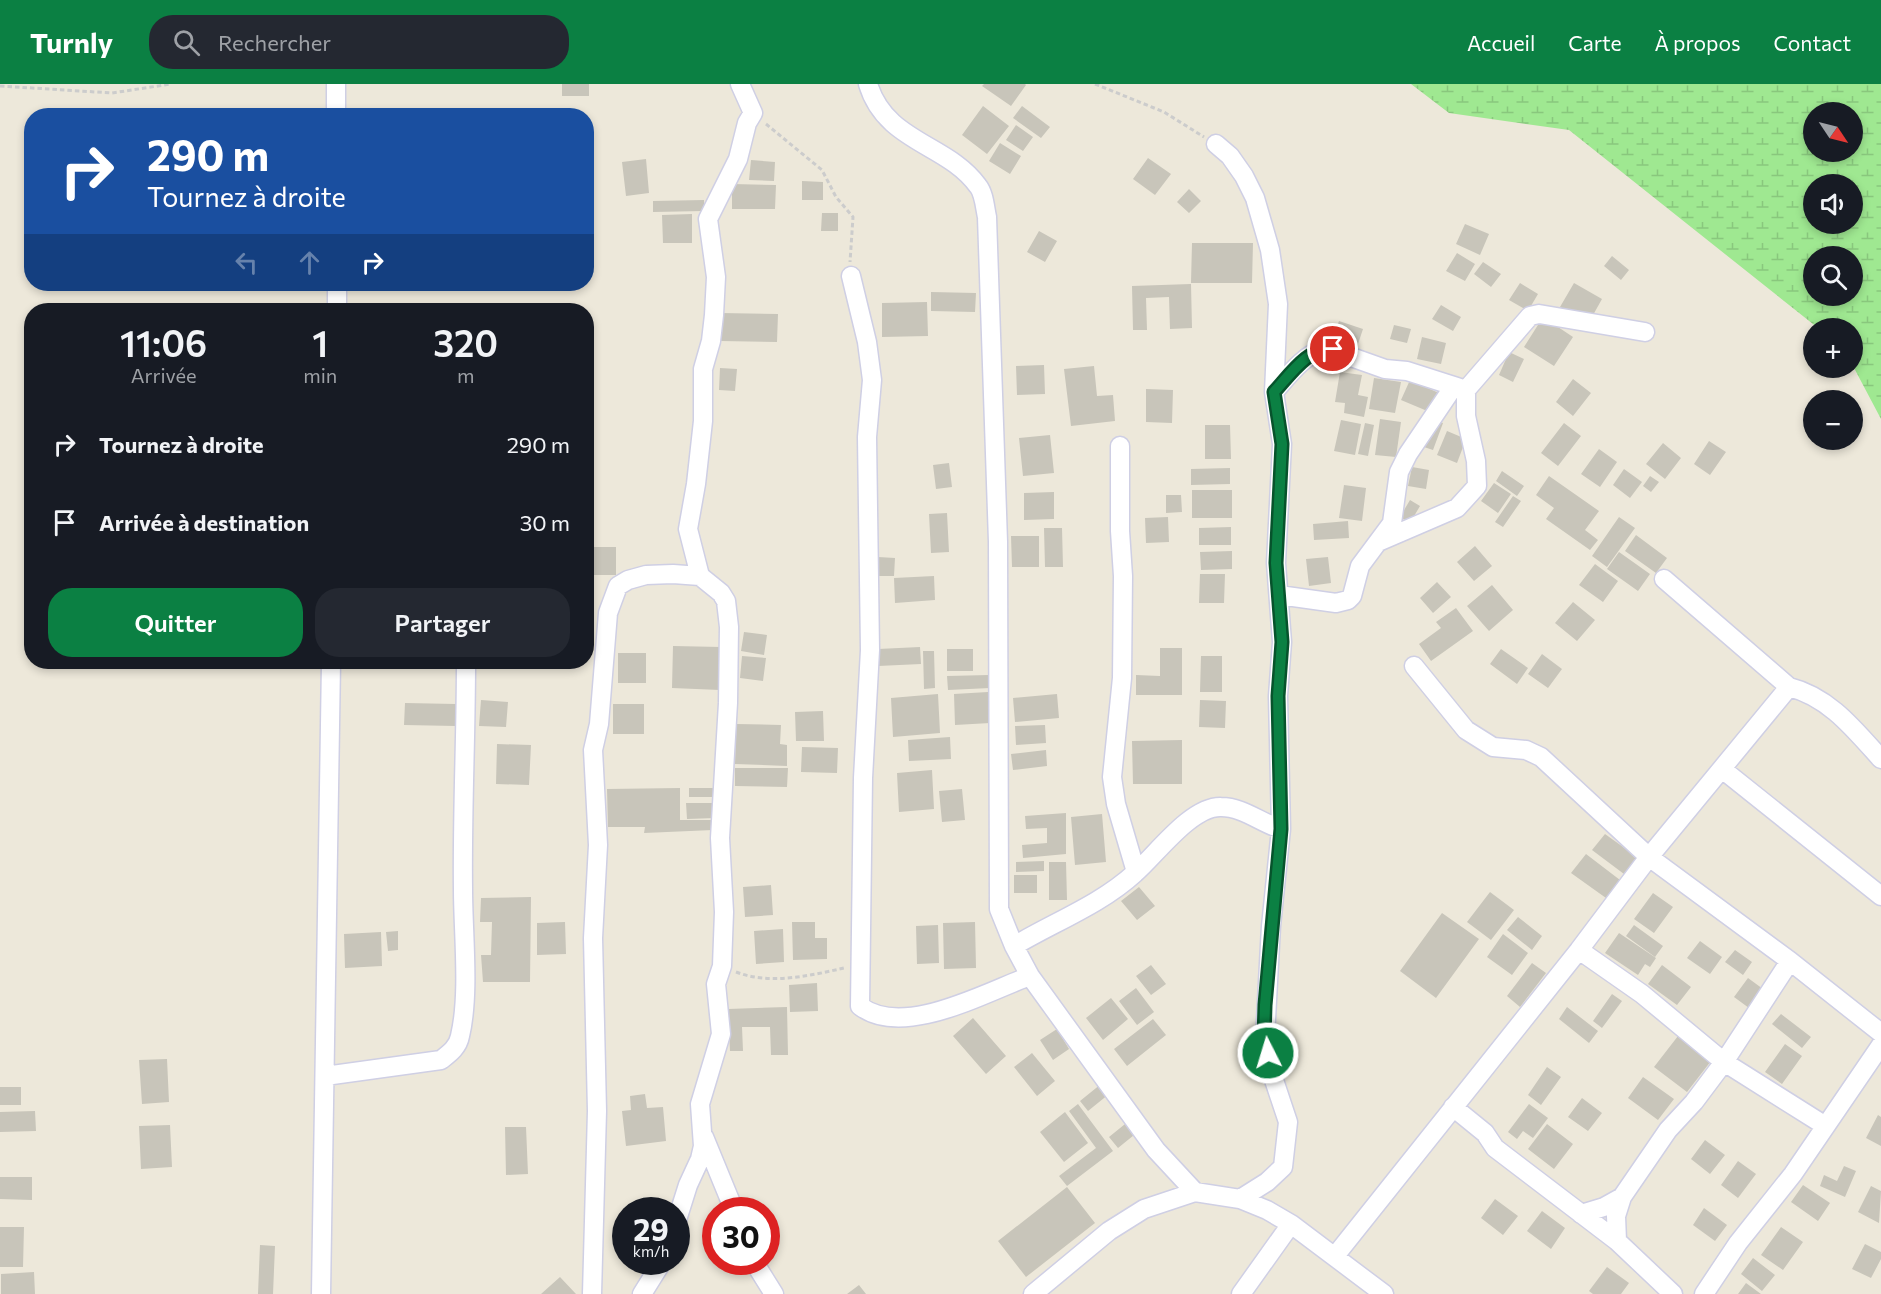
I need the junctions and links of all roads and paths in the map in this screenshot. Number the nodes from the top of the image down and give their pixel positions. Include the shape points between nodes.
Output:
1 (171, 84) edge
2 (336, 84) edge
3 (740, 84) edge
4 (868, 84) edge
5 (1095, 84) edge
6 (0, 86) edge
7 (336, 108) edge
8 (753, 113) junction
9 (1216, 144) joint
10 (851, 276) joint
11 (1645, 332) dead end
12 (1460, 388) junction
13 (1274, 392) junction
14 (1120, 446) dead end
15 (1378, 542) junction
16 (700, 576) junction
17 (1664, 579) dead end
18 (1279, 595) junction
19 (1414, 666) dead end
20 (331, 669) edge
21 (466, 669) edge
22 (1789, 687) junction
23 (1881, 759) edge
24 (1722, 769) junction
25 (1281, 829) junction
26 (1649, 856) junction
27 (1136, 872) junction
28 (1881, 896) edge
29 (1014, 946) junction
30 (1579, 950) junction
31 (1790, 961) junction
32 (722, 966) junction
33 (845, 968) dead end
34 (1030, 976) junction
35 (1881, 1033) edge
36 (1881, 1045) edge
37 (1724, 1062) junction
38 (325, 1076) junction
39 (1453, 1107) junction
40 (1824, 1125) junction
41 (701, 1130) junction
42 (1195, 1192) junction
43 (684, 1197) edge
44 (729, 1197) edge
45 (1622, 1197) junction
46 (1240, 1199) junction
47 (1581, 1214) junction
48 (1291, 1224) junction
49 (1617, 1241) junction
50 (1335, 1256) junction
51 (654, 1275) edge
52 (762, 1275) edge
53 (321, 1294) edge
54 (592, 1294) edge
55 (642, 1294) edge
56 (774, 1294) edge
57 (1033, 1294) edge
58 (1241, 1294) edge
59 (1384, 1294) edge
60 (1673, 1294) edge
61 (1704, 1294) edge

1 - 6 path via 112,93
2 - 7 street
3 - 8 street
4 - 29 street via 873,100 901,131 957,166 980,187 987,217 998,542 999,909
5 - 9 path via 1164,112
8 - 10 path via 822,170 836,197 853,217
8 - 16 street via 738,159 708,219 716,277 714,315 703,369 703,421 688,529
9 - 13 street via 1230,156 1248,183 1270,250 1278,304
10 - 34 street via 872,380 867,437 870,650 863,778 861,1006 870,1014 884,1016 940,1011
11 - 12 street via 1539,314 1530,316
12 - 13 street via 1407,371 1384,369 1326,348 1298,366
12 - 15 street via 1408,454 1400,472 1392,523
12 - 15 street via 1476,461 1477,486 1457,508
13 - 18 street via 1282,444 1276,516
14 - 27 street via 1122,678 1112,777
15 - 18 street via 1360,566 1348,600 1336,603
16 - 32 street via 713,584 726,601 729,627 720,838
16 - 54 street via 646,575 628,580 618,586 608,613 599,724 593,750 597,1111
17 - 22 street
18 - 25 street
19 - 26 street via 1466,730 1493,747 1526,750 1541,757
20 - 38 street
21 - 38 street via 460,1038 454,1050 441,1060
22 - 23 street via 1818,698 1835,711
22 - 24 street
24 - 26 street
24 - 28 street
25 - 27 street via 1243,812 1220,807 1185,825
25 - 46 street via 1264,1038 1288,1122 1287,1147 1283,1167
26 - 30 street
26 - 31 street
27 - 29 street via 1108,895
29 - 34 street
30 - 37 street via 1642,994
30 - 39 street
31 - 35 street
31 - 37 street
32 - 33 path via 752,979 803,977
32 - 41 street via 716,984 721,1034 700,1104
34 - 42 street via 1156,1150
36 - 40 street
37 - 40 street
37 - 45 street via 1668,1130
38 - 53 street
39 - 47 street via 1485,1132 1495,1148
39 - 50 street
40 - 61 street
41 - 43 street via 700,1159
41 - 44 street
42 - 46 street
42 - 57 street via 1144,1209 1059,1270
45 - 47 street
45 - 49 street via 1616,1216
46 - 48 street
47 - 49 street
48 - 50 street
48 - 58 street
49 - 60 street
50 - 59 street
51 - 55 street
52 - 56 street

